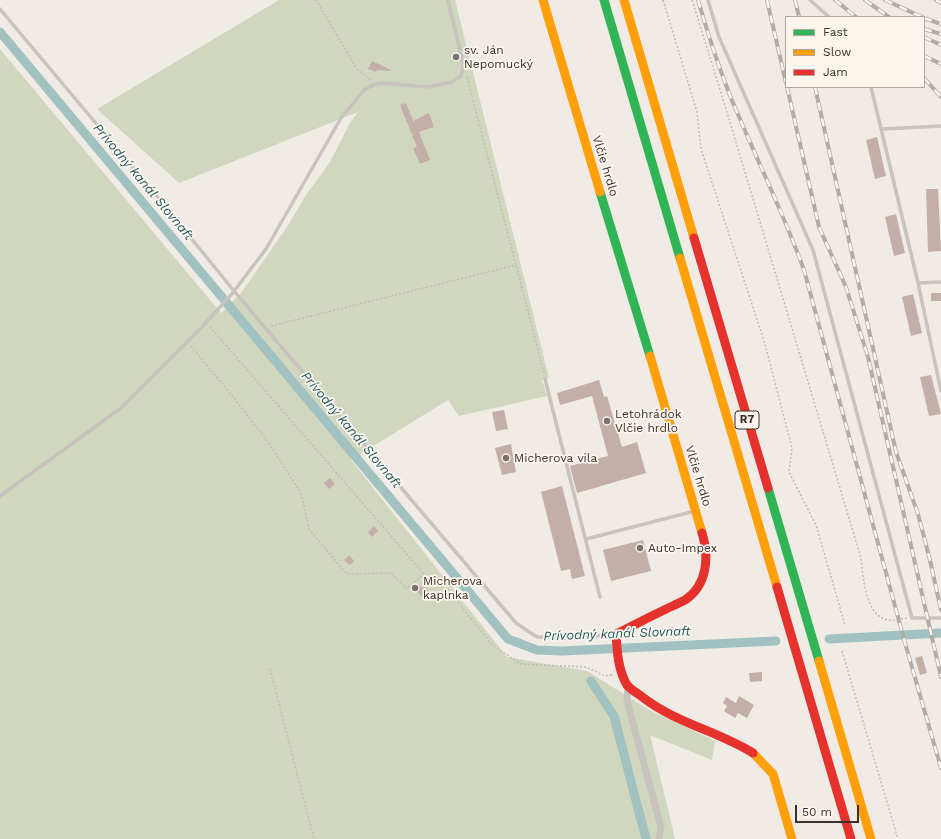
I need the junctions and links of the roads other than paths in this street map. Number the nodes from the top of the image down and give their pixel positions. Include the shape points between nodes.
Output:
1 (448, 0) edge
2 (543, 0) edge
3 (604, 0) edge
4 (624, 0) edge
5 (708, 0) edge
6 (810, 0) edge
7 (0, 9) edge
8 (828, 16) edge
9 (871, 88) edge
10 (941, 126) edge
11 (882, 129) junction
12 (941, 282) edge
13 (918, 283) junction
14 (234, 291) junction
15 (545, 379) road end
16 (941, 391) edge
17 (0, 496) edge
18 (696, 511) junction
19 (586, 539) junction
20 (600, 597) dead end
21 (941, 618) edge
22 (616, 637) junction
23 (628, 686) junction
24 (659, 839) edge
25 (792, 839) edge
26 (852, 839) edge
27 (871, 839) edge

1 - 14 lane via 464,68 461,76 447,84 427,87 384,83 375,84 364,90 341,118 266,249
2 - 18 main road, Vlčie hrdlo
3 - 26 main road, R7
4 - 27 main road, R7
5 - 21 lane via 719,37 813,250 912,618
6 - 8 lane
7 - 14 lane
9 - 11 lane
10 - 11 lane
11 - 13 lane
12 - 13 lane
13 - 16 lane
14 - 17 lane via 121,408
14 - 22 lane via 516,623 538,637
15 - 19 lane
18 - 19 lane
18 - 22 main road, Vlčie hrdlo via 707,555 702,582 686,599
19 - 20 lane
22 - 23 main road via 622,674
23 - 24 street via 627,701 661,827
23 - 25 main road via 651,704 753,753 773,774

